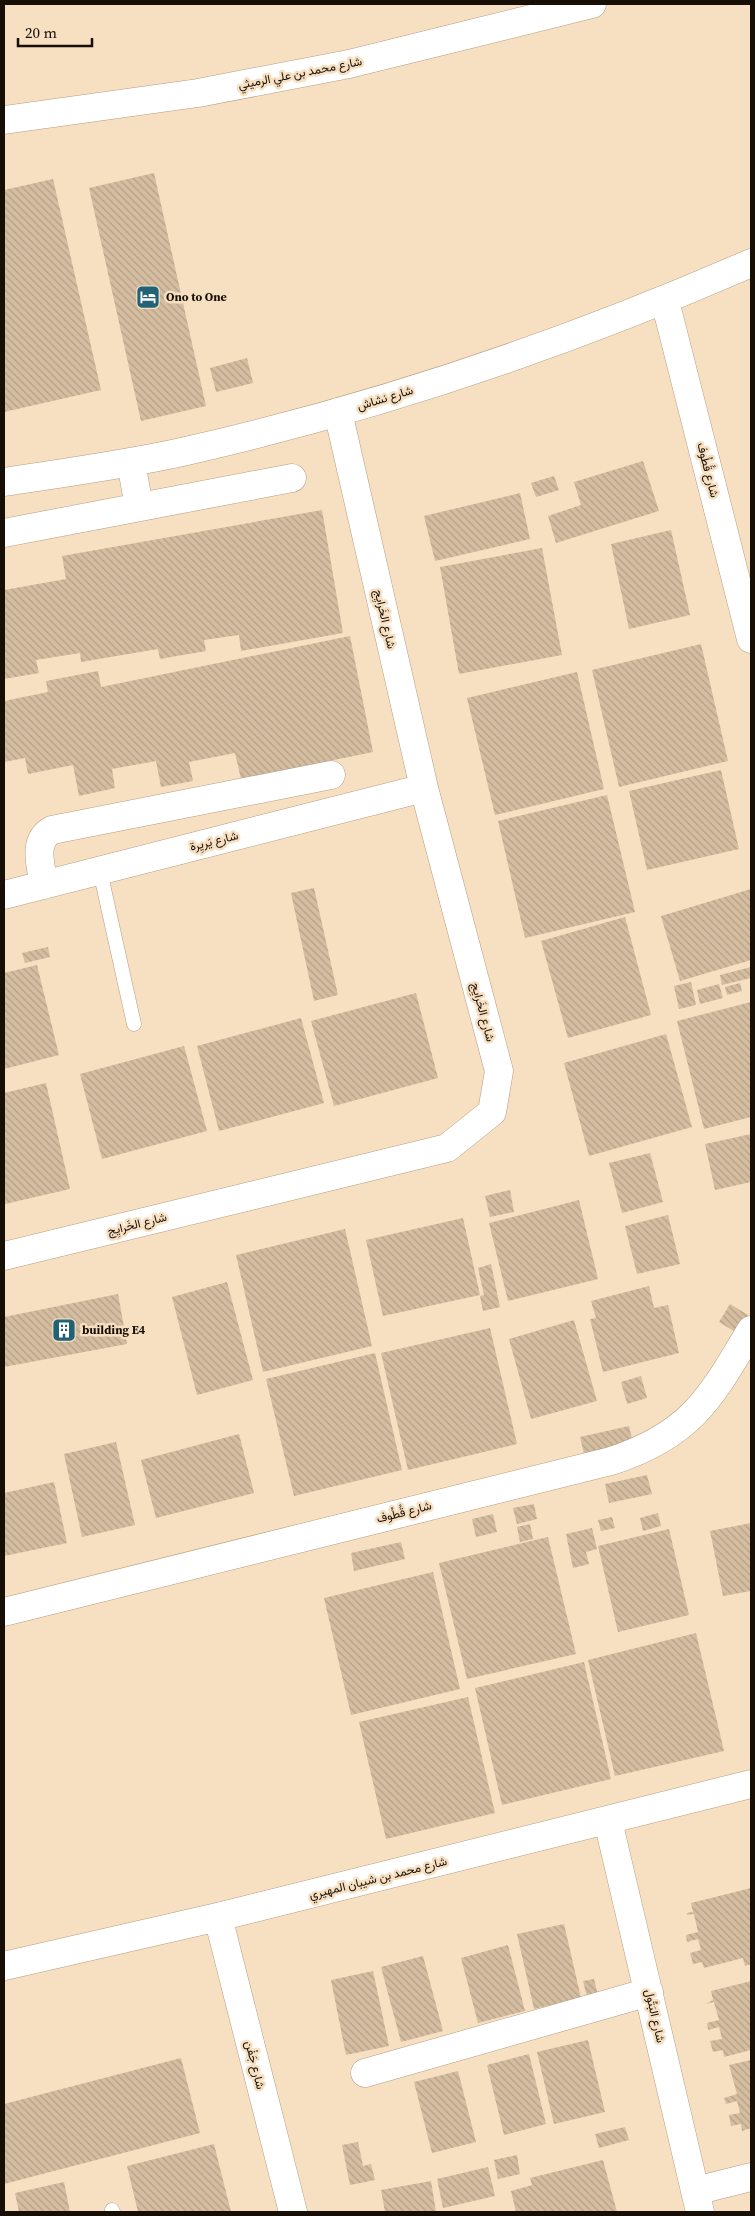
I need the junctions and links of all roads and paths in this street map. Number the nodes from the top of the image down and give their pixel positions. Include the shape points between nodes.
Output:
1 (592, 4) edge
2 (4, 120) edge
3 (751, 263) edge
4 (665, 301) junction
5 (338, 412) junction
6 (131, 462) junction
7 (292, 478) dead end
8 (4, 482) edge
9 (139, 507) junction
10 (4, 532) edge
11 (751, 639) edge
12 (331, 775) dead end
13 (424, 788) junction
14 (238, 794) junction
15 (238, 835) junction
16 (100, 871) junction
17 (44, 884) junction
18 (4, 895) edge
19 (134, 1024) dead end
20 (4, 1256) edge
21 (751, 1330) edge
22 (4, 1612) edge
23 (751, 1784) edge
24 (608, 1821) junction
25 (218, 1917) junction
26 (4, 1966) edge
27 (649, 1992) junction
28 (365, 2073) dead end
29 (751, 2177) edge
30 (697, 2202) edge
31 (292, 2212) edge

1 - 2 street, شارع محمد بن علي الرميثي via 340,66 198,93
3 - 4 street, شارع نشاش
4 - 5 street, شارع نشاش via 427,386
4 - 11 street, شارع قُطُوف
5 - 6 street, شارع نشاش
5 - 13 street, شارع الخَرايِج
6 - 8 street, شارع نشاش
6 - 9 street
7 - 9 street
9 - 10 street
12 - 14 street
13 - 15 street, شارع يَريِرة
13 - 20 street, شارع الخَرايِج via 498,1071 492,1112 447,1148
14 - 15 street
14 - 17 street via 52,830 40,845
15 - 16 street, شارع يَريِرة
16 - 17 street, شارع يَريِرة
16 - 19 lane
17 - 18 street, شارع يَريِرة
21 - 22 street, شارع قُطُوف via 708,1399 688,1420 639,1452
23 - 24 street, شارع محمد بن شيبان المهيري
24 - 25 street, شارع محمد بن شيبان المهيري
24 - 27 street, شارع البَتُول
25 - 26 street, شارع محمد بن شيبان المهيري
25 - 31 street, شارع جَفْن
27 - 28 street
27 - 30 street, شارع البَتُول
29 - 30 street

